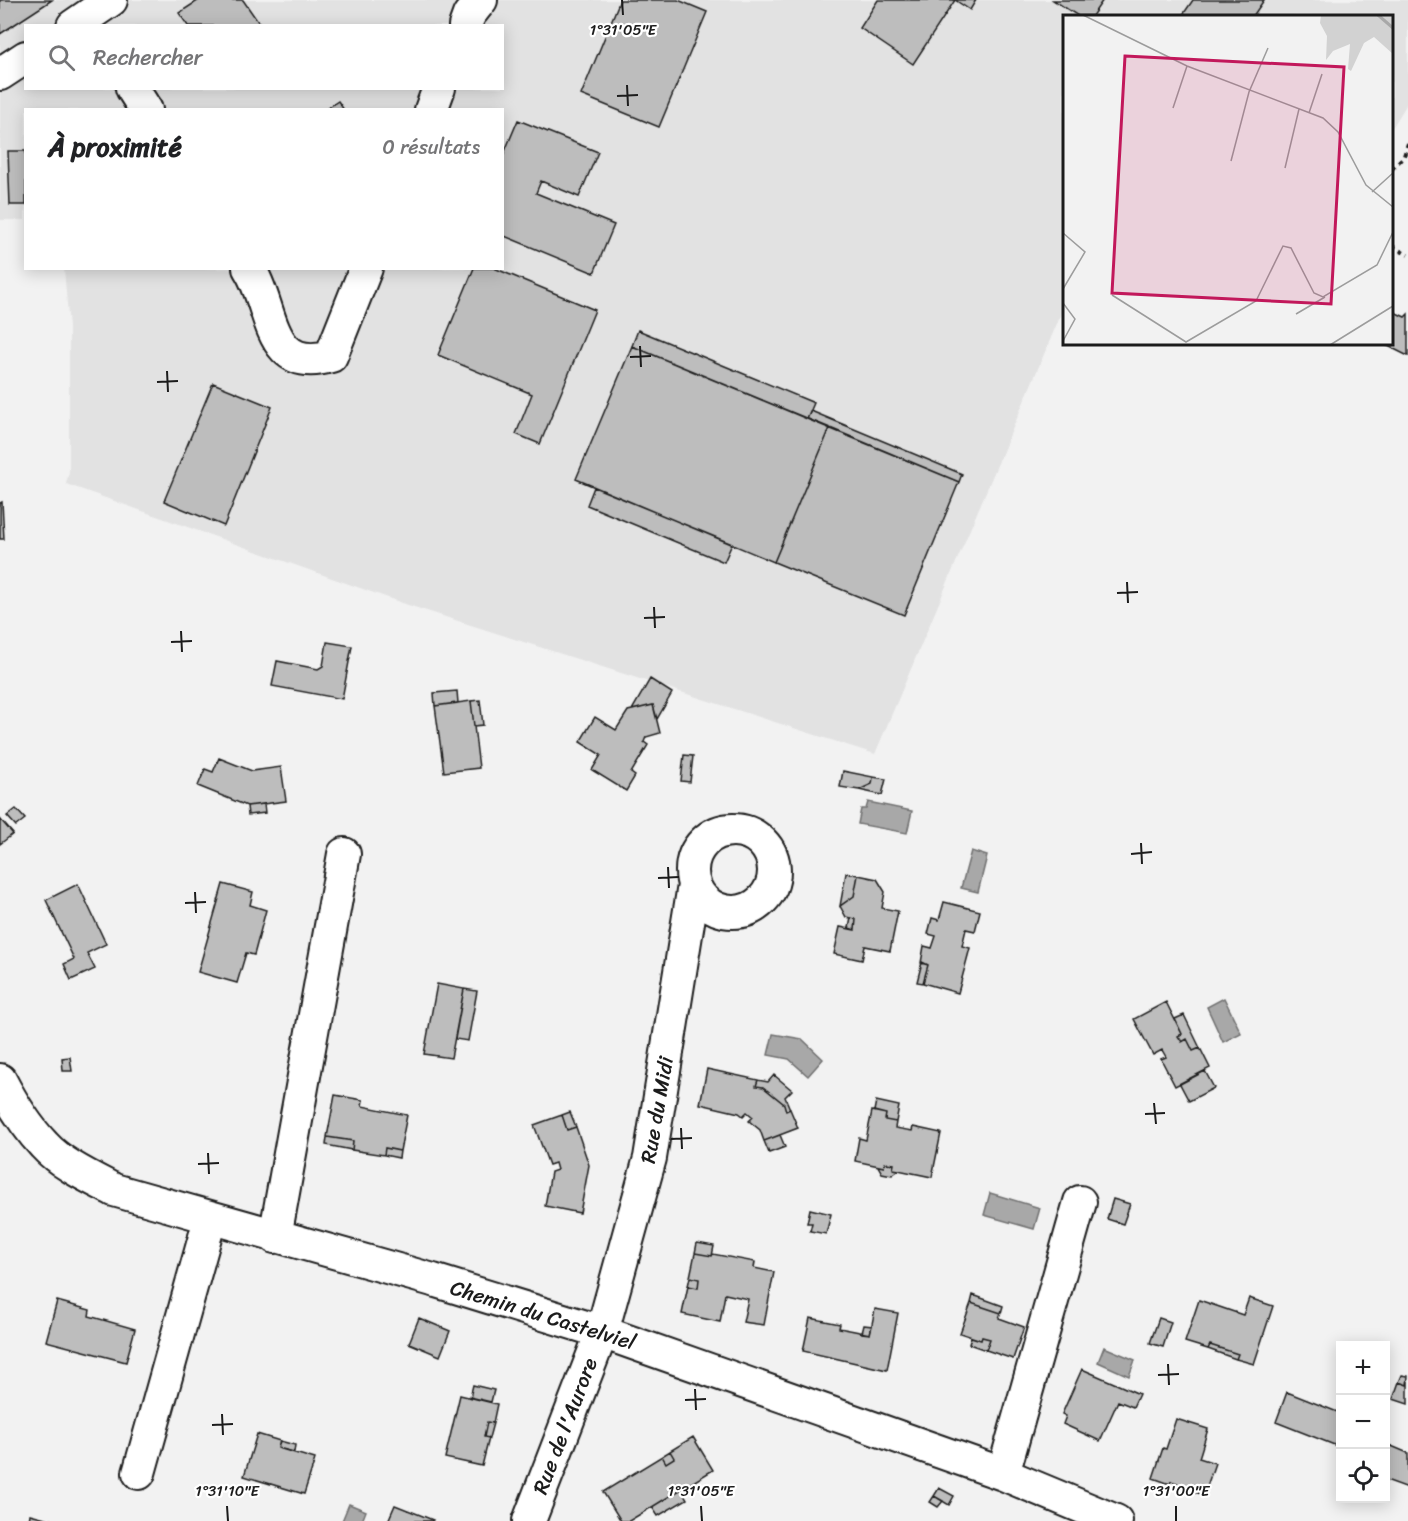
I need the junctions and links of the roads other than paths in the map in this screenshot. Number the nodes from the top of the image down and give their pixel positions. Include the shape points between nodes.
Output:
1 (111, 0) edge
2 (481, 0) edge
3 (76, 24) edge
4 (466, 24) edge
5 (24, 58) edge
6 (0, 75) edge
7 (133, 90) edge
8 (438, 90) edge
9 (145, 108) edge
10 (432, 108) edge
11 (250, 270) edge
12 (365, 270) edge
13 (344, 854) dead end
14 (694, 885) dead end
15 (0, 1080) edge
16 (1080, 1202) dead end
17 (210, 1219) junction
18 (275, 1237) junction
19 (602, 1332) junction
20 (139, 1473) dead end
21 (1003, 1474) junction
22 (529, 1521) edge
23 (1116, 1521) edge

1 - 3 street
2 - 4 street
5 - 6 street
7 - 9 street
8 - 10 street
11 - 12 street via 279,345 298,358 315,361 331,356
13 - 18 street
14 - 19 street, Rue du Midi via 650,1158
15 - 17 street, Chemin du Castelviel via 13,1106 44,1146 77,1170 114,1190
16 - 21 street
17 - 18 street, Chemin du Castelviel
17 - 20 street
18 - 19 street, Chemin du Castelviel
19 - 21 street, Chemin du Castelviel
19 - 22 street, Rue de l'Aurore
21 - 23 street, Chemin du Castelviel

